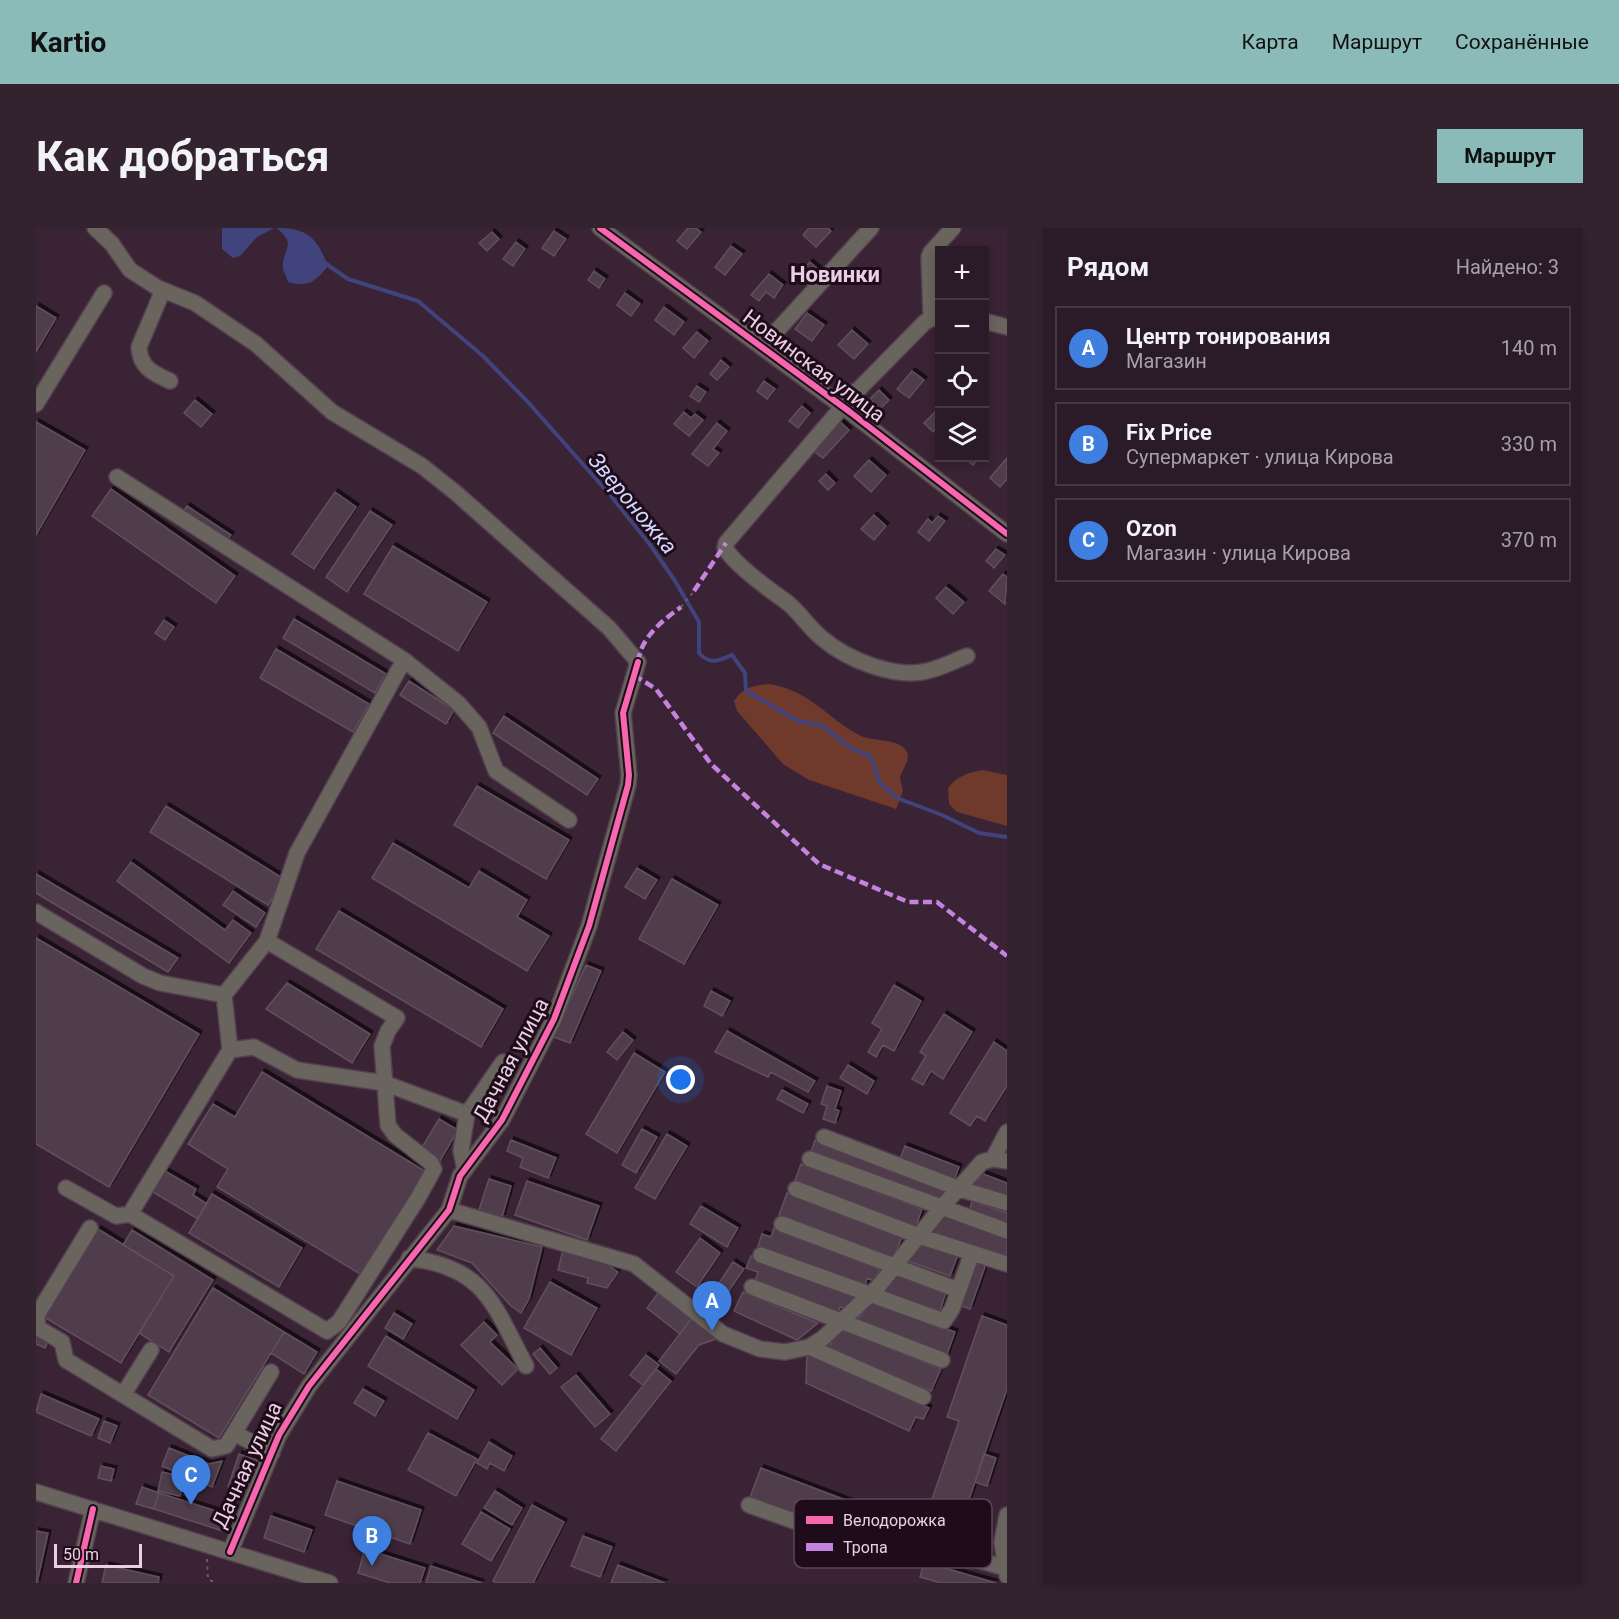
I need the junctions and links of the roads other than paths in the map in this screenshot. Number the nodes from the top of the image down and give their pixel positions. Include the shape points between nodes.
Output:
1 (96, 228) edge
2 (600, 228) edge
3 (871, 228) edge
4 (953, 228) edge
5 (163, 290) junction
6 (104, 293) dead end
7 (935, 317) edge
8 (989, 322) edge
9 (1007, 327) edge
10 (762, 347) junction
11 (170, 381) dead end
12 (858, 390) junction
13 (830, 397) junction
14 (36, 404) edge
15 (843, 406) junction
16 (858, 418) junction
17 (117, 477) dead end
18 (1007, 534) edge
19 (966, 656) dead end
20 (404, 660) junction
21 (569, 820) dead end
22 (36, 912) edge
23 (267, 942) junction
24 (224, 995) junction
25 (230, 1050) junction
26 (503, 1062) dead end
27 (384, 1083) junction
28 (467, 1114) junction
29 (1007, 1132) edge
30 (824, 1137) dead end
31 (810, 1159) dead end
32 (1000, 1160) edge
33 (465, 1170) junction
34 (66, 1188) dead end
35 (796, 1189) dead end
36 (960, 1190) junction
37 (1007, 1203) edge
38 (941, 1208) junction
39 (449, 1210) junction
40 (130, 1214) junction
41 (782, 1224) dead end
42 (90, 1228) dead end
43 (1007, 1231) edge
44 (919, 1236) junction
45 (972, 1253) junction
46 (761, 1255) dead end
47 (409, 1258) junction
48 (1007, 1264) edge
49 (894, 1266) junction
50 (752, 1287) dead end
51 (958, 1290) junction
52 (869, 1294) junction
53 (842, 1321) junction
54 (809, 1347) junction
55 (151, 1350) dead end
56 (942, 1360) dead end
57 (526, 1365) dead end
58 (271, 1372) dead end
59 (123, 1395) junction
60 (923, 1397) dead end
61 (234, 1433) junction
62 (272, 1453) junction
63 (36, 1492) edge
64 (749, 1505) dead end
65 (93, 1509) junction
66 (1007, 1515) edge
67 (794, 1521) edge
68 (230, 1552) junction
69 (992, 1566) edge
70 (1006, 1572) edge
71 (76, 1583) edge
72 (330, 1583) edge

1 - 5 street via 130,270
2 - 10 street, Новинская улица
3 - 10 street
4 - 7 street via 929,257
5 - 11 street via 139,347 142,363
5 - 33 street, Дачная улица via 195,303 256,344 332,412 422,466 609,628 638,662 623,713 628,785 590,926 554,1019 502,1120
6 - 14 street
7 - 12 street
8 - 9 street
10 - 13 street, Новинская улица
12 - 13 street
12 - 16 street via 854,406
13 - 15 street, Новинская улица
15 - 16 street, Новинская улица
15 - 19 street via 725,548 793,607 823,639 852,657 914,673
16 - 18 street, Новинская улица
17 - 20 street
20 - 21 street via 458,703 479,727 495,771
20 - 23 street via 297,853
22 - 24 street via 143,976
23 - 24 street
23 - 27 street via 397,1018 382,1046
24 - 25 street
25 - 27 street via 254,1047 297,1070
25 - 40 street
26 - 28 street
27 - 28 street
27 - 40 street via 388,1125 434,1169 333,1328 321,1329
28 - 33 street via 461,1150
29 - 32 street
30 - 36 street
31 - 38 street
32 - 36 street via 976,1168
33 - 39 street, Дачная улица
34 - 40 street via 116,1216
35 - 44 street
36 - 37 street
36 - 38 street
38 - 43 street
38 - 44 street
39 - 47 street, Дачная улица
39 - 54 street via 634,1264 723,1334 751,1345 785,1352
41 - 49 street
42 - 59 street via 36,1315 38,1328 62,1342 66,1360
44 - 45 street
44 - 49 street
45 - 48 street
45 - 51 street
46 - 52 street
47 - 57 street via 437,1262 461,1273 488,1294
47 - 62 street, Дачная улица via 309,1386
49 - 51 street
49 - 52 street
50 - 53 street
51 - 52 street via 944,1322
52 - 53 street
53 - 54 street
53 - 56 street
54 - 60 street
55 - 59 street
58 - 61 street
59 - 61 street via 212,1449 226,1446
61 - 62 street
62 - 68 street, Дачная улица
63 - 65 street
64 - 67 street
65 - 68 street
65 - 71 street
66 - 70 street via 1002,1542
68 - 72 street
69 - 70 street

